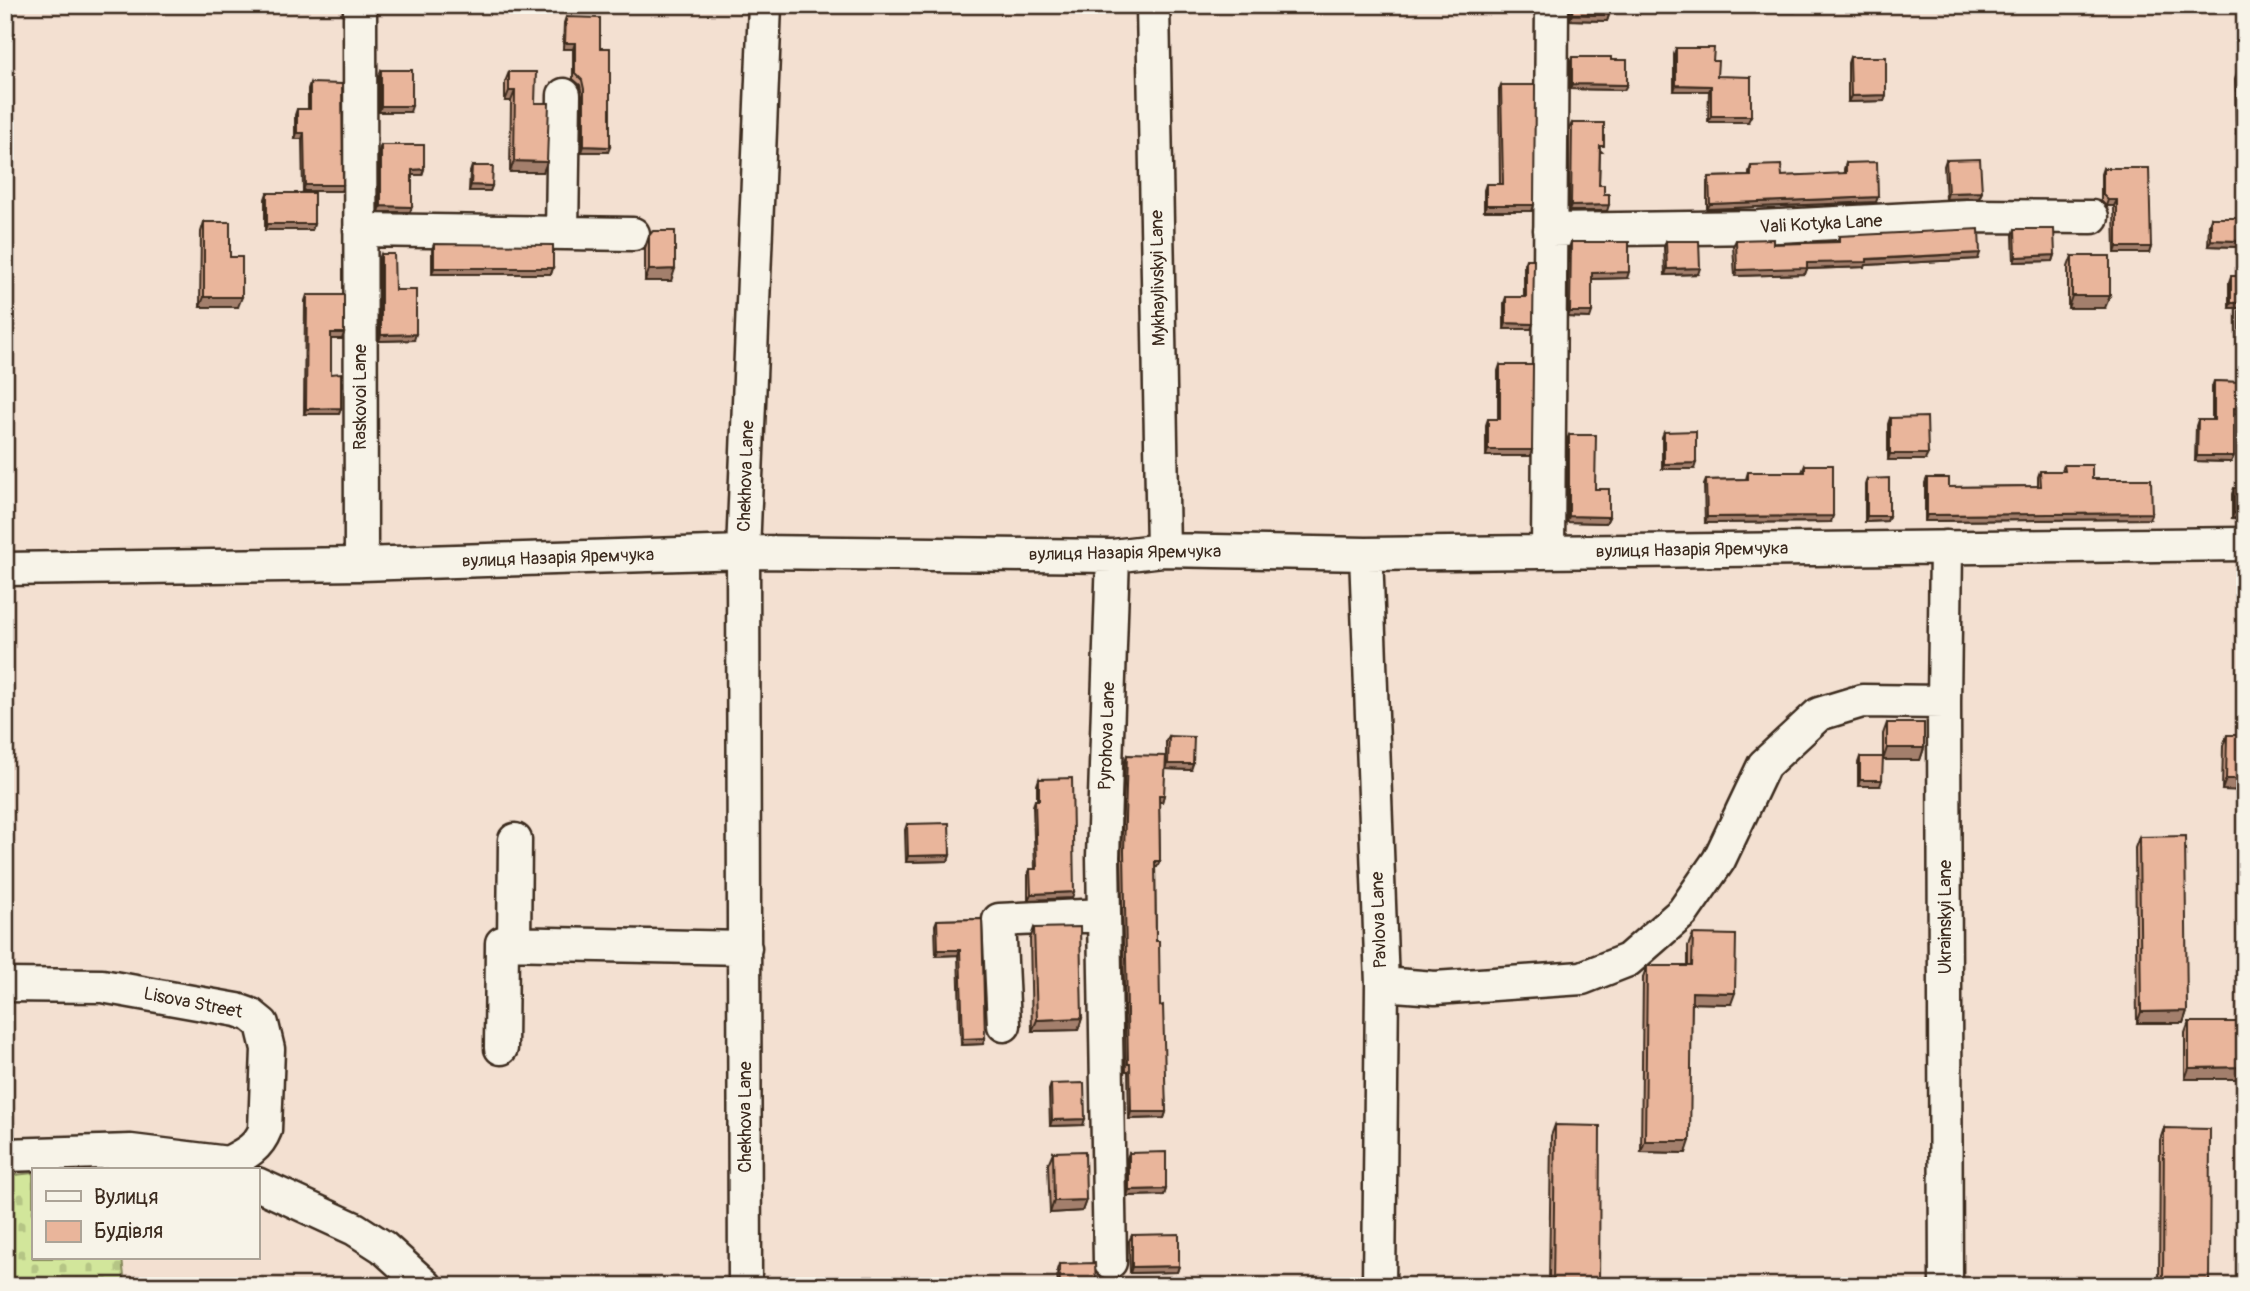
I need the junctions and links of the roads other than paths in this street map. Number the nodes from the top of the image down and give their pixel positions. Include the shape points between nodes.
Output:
1 (360, 5) edge
2 (765, 5) edge
3 (1153, 5) edge
4 (1552, 5) edge
5 (564, 95) dead end
6 (2092, 217) dead end
7 (360, 230) junction
8 (1550, 230) junction
9 (562, 233) junction
10 (633, 234) dead end
11 (2245, 544) edge
12 (1946, 547) junction
13 (1163, 550) junction
14 (744, 552) junction
15 (1548, 552) junction
16 (1366, 554) junction
17 (1113, 556) junction
18 (361, 564) junction
19 (5, 569) edge
20 (1944, 702) junction
21 (515, 840) dead end
22 (1104, 915) junction
23 (514, 944) junction
24 (745, 948) junction
25 (1382, 984) junction
26 (5, 985) edge
27 (1004, 1025) dead end
28 (501, 1048) dead end
29 (5, 1154) edge
30 (233, 1166) edge
31 (259, 1185) edge
32 (1110, 1262) dead end
33 (426, 1286) edge
34 (745, 1286) edge
35 (1379, 1286) edge
36 (1946, 1286) edge

1 - 7 street, Raskovoi Lane
2 - 14 street, Chekhova Lane
3 - 13 street, Mykhaylivskyi Lane
4 - 8 street
5 - 9 street
6 - 8 street, Vali Kotyka Lane via 1968,216 1759,228
7 - 9 street
7 - 18 street, Raskovoi Lane
8 - 15 street
9 - 10 street
11 - 12 street, вулиця Назарія Яремчука
12 - 15 street, вулиця Назарія Яремчука
12 - 20 street, Ukrainskyi Lane
13 - 16 street, вулиця Назарія Яремчука
13 - 17 street, вулиця Назарія Яремчука
14 - 17 street, вулиця Назарія Яремчука
14 - 18 street, вулиця Назарія Яремчука
14 - 24 street, Chekhova Lane
15 - 16 street, вулиця Назарія Яремчука
16 - 25 street, Pavlova Lane
17 - 22 street, Pyrohova Lane
18 - 19 street, вулиця Назарія Яремчука
20 - 25 street via 1862,701 1819,714 1764,765 1719,860 1684,912 1628,960 1582,978 1435,988
20 - 36 street, Ukrainskyi Lane
21 - 23 street
22 - 27 street via 999,920
22 - 32 street, Pyrohova Lane
23 - 24 street
23 - 28 street via 502,943
24 - 34 street, Chekhova Lane
25 - 35 street, Pavlova Lane
26 - 30 street, Lisova Street via 102,986 237,1010 257,1019 268,1049 265,1130 260,1142
29 - 30 street, Lisova Street via 131,1152
31 - 33 street via 355,1229

